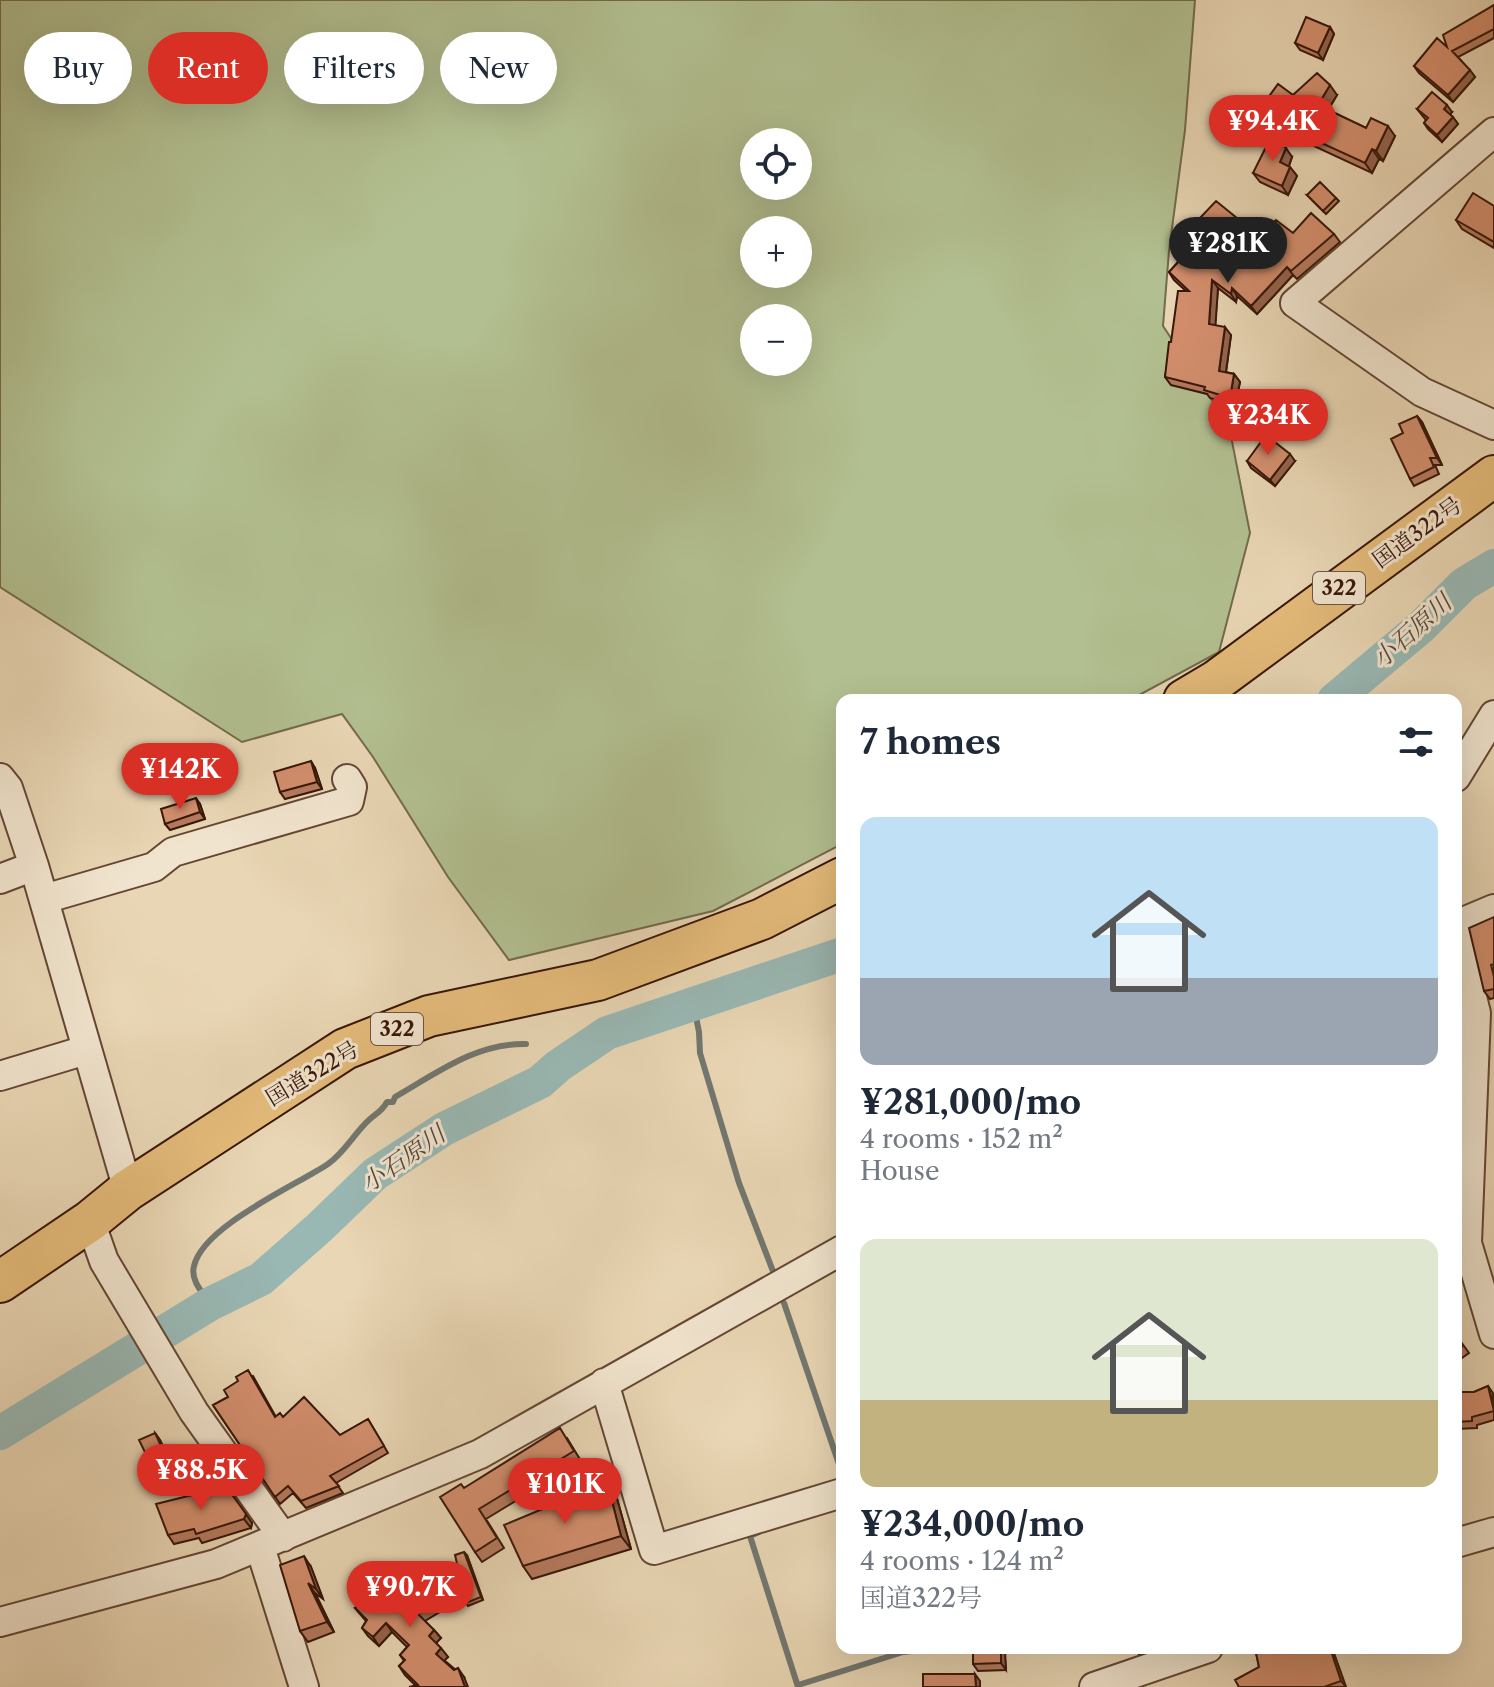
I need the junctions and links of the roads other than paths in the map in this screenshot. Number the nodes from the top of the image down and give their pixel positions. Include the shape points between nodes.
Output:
1 (1494, 132) edge
2 (1494, 425) edge
3 (1494, 476) edge
4 (1194, 694) edge
5 (1494, 715) edge
6 (1462, 767) edge
7 (0, 778) edge
8 (347, 779) dead end
9 (34, 866) junction
10 (0, 879) edge
11 (836, 881) edge
12 (44, 899) junction
13 (1494, 909) edge
14 (1462, 922) edge
15 (1462, 956) edge
16 (86, 1050) junction
17 (0, 1076) edge
18 (128, 1190) junction
19 (90, 1221) junction
20 (836, 1253) edge
21 (0, 1282) edge
22 (1494, 1334) edge
23 (604, 1383) junction
24 (836, 1495) edge
25 (1494, 1532) edge
26 (1462, 1541) edge
27 (272, 1542) junction
28 (0, 1622) edge
29 (1190, 1654) edge
30 (304, 1687) edge
31 (1094, 1687) edge

1 - 2 street via 1295,303 1422,392
3 - 4 highway, 国道322号 / 322
5 - 6 street
7 - 9 street
8 - 12 street via 352,787 349,801 173,852 154,867
9 - 10 street
9 - 12 street
11 - 18 highway, 国道322号 / 322 via 762,919 598,980 429,1016 345,1049
12 - 16 street
13 - 14 street
15 - 22 street via 1476,1013 1467,1243
16 - 17 street
16 - 18 street
18 - 19 highway, 国道322号 / 322
19 - 21 highway, 国道322号 / 322
19 - 27 street via 104,1261
20 - 23 street
23 - 24 street via 654,1550
23 - 27 street via 480,1454
25 - 26 street
27 - 28 street via 216,1564
27 - 30 street
29 - 31 street

